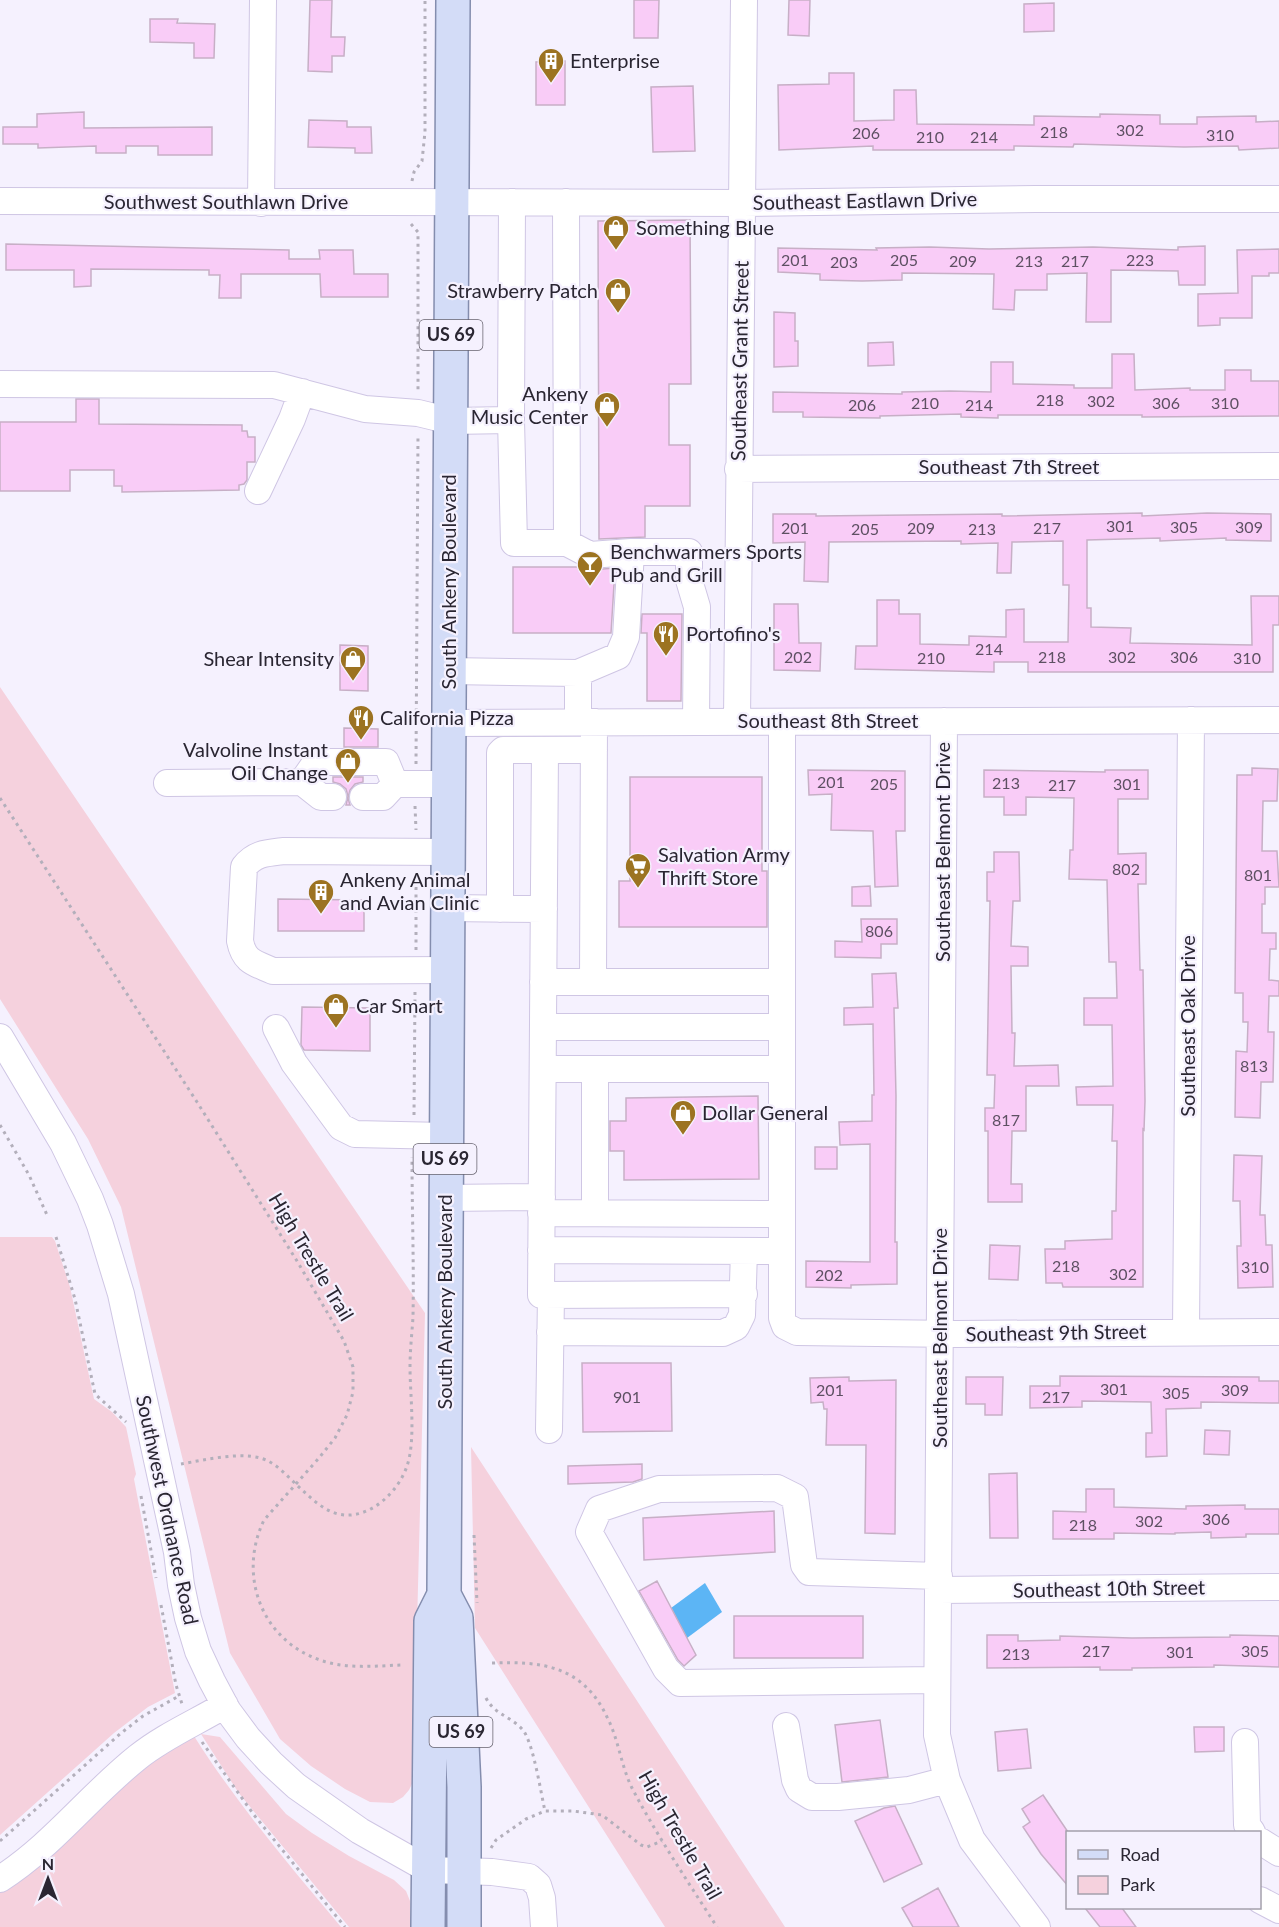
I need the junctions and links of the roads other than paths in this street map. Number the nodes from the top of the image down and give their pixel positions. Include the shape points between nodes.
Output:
1 (263, 0) edge
2 (453, 0) edge
3 (744, 0) edge
4 (1279, 199) edge
5 (0, 201) edge
6 (452, 202) junction
7 (512, 202) junction
8 (566, 202) junction
9 (261, 203) junction
10 (743, 203) junction
11 (0, 384) edge
12 (302, 392) junction
13 (511, 420) junction
14 (451, 421) junction
15 (1279, 466) edge
16 (738, 469) junction
17 (258, 491) dead end
18 (567, 543) junction
19 (631, 552) junction
20 (448, 671) junction
21 (578, 673) junction
22 (1191, 720) junction
23 (1279, 720) edge
24 (737, 721) junction
25 (944, 721) junction
26 (586, 722) junction
27 (696, 722) junction
28 (782, 722) junction
29 (448, 723) junction
30 (545, 750) junction
31 (594, 750) junction
32 (302, 782) junction
33 (167, 783) dead end
34 (419, 785) junction
35 (333, 797) dead end
36 (363, 798) dead end
37 (431, 852) junction
38 (447, 908) junction
39 (500, 909) junction
40 (544, 909) junction
41 (431, 970) junction
42 (543, 982) junction
43 (593, 982) junction
44 (782, 982) junction
45 (543, 1027) junction
46 (782, 1027) junction
47 (276, 1028) dead end
48 (0, 1037) edge
49 (543, 1070) junction
50 (595, 1070) junction
51 (782, 1070) junction
52 (429, 1136) junction
53 (445, 1198) junction
54 (542, 1205) junction
55 (595, 1213) junction
56 (782, 1214) junction
57 (541, 1251) junction
58 (744, 1251) junction
59 (782, 1251) junction
60 (744, 1294) junction
61 (551, 1295) junction
62 (550, 1332) junction
63 (1186, 1332) junction
64 (1279, 1332) edge
65 (939, 1334) junction
66 (549, 1430) dead end
67 (939, 1583) junction
68 (1279, 1587) edge
69 (444, 1595) junction
70 (937, 1680) junction
71 (225, 1705) junction
72 (786, 1726) dead end
73 (1245, 1742) dead end
74 (947, 1780) junction
75 (1252, 1831) edge
76 (429, 1870) junction
77 (465, 1871) junction
78 (0, 1879) edge
79 (1261, 1901) edge
80 (1279, 1910) edge
81 (428, 1927) edge
82 (464, 1927) edge
83 (544, 1927) edge
84 (1037, 1927) edge

1 - 9 street
2 - 6 main road, South Ankeny Boulevard / US 69
3 - 10 street, Southeast Grant Street
4 - 10 street, Southeast Eastlawn Drive
5 - 9 street, Southwest Southlawn Drive
6 - 7 street, Southeast Eastlawn Drive
6 - 9 street, Southwest Southlawn Drive
6 - 14 main road, South Ankeny Boulevard / US 69
7 - 8 street, Southeast Eastlawn Drive
7 - 13 street
8 - 10 street, Southeast Eastlawn Drive
8 - 18 street
10 - 16 street, Southeast Grant Street
11 - 12 street via 250,383
12 - 14 street via 365,409 418,413
12 - 17 street
13 - 14 street
13 - 18 street via 514,543
14 - 20 main road, South Ankeny Boulevard / US 69
15 - 16 street, Southeast 7th Street
16 - 24 street, Southeast Grant Street
18 - 19 street via 590,555
19 - 21 street via 626,637 618,656
19 - 27 street via 689,552 689,580 697,607
20 - 21 street
20 - 29 main road, South Ankeny Boulevard / US 69
21 - 26 street
22 - 23 street, Southeast 8th Street
22 - 25 street, Southeast 8th Street
22 - 63 street, Southeast Oak Drive
24 - 27 street, Southeast 8th Street
24 - 28 street, Southeast 8th Street
25 - 28 street, Southeast 8th Street
25 - 65 street, Southeast Belmont Drive
26 - 27 street, Southeast 8th Street
26 - 29 street, Southeast 8th Street
26 - 31 street
28 - 44 street
29 - 34 main road, South Ankeny Boulevard / US 69
30 - 31 street
30 - 39 street via 500,753
30 - 40 street
31 - 43 street
32 - 33 street
32 - 34 street via 316,762 386,762
32 - 35 street via 321,796
34 - 36 street via 383,798
34 - 37 main road, South Ankeny Boulevard / US 69
37 - 38 main road, South Ankeny Boulevard / US 69
37 - 41 street via 262,853 244,867 240,941 249,961 273,971
38 - 39 street
38 - 41 main road, South Ankeny Boulevard / US 69
39 - 40 street
40 - 42 street
41 - 52 main road, South Ankeny Boulevard / US 69
42 - 43 street
42 - 45 street
43 - 44 street
44 - 46 street
45 - 46 street
45 - 49 street
46 - 51 street
47 - 52 street via 294,1063 341,1127 355,1134
48 - 71 street, Southwest Ordnance Road via 63,1143 100,1225 121,1294 188,1618 198,1651
49 - 50 street
49 - 54 street
50 - 51 street
50 - 55 street
51 - 56 street
52 - 53 main road, South Ankeny Boulevard / US 69
53 - 54 street
53 - 69 main road, South Ankeny Boulevard / US 69
54 - 55 street
54 - 57 street
55 - 56 street
56 - 59 street
57 - 58 street
57 - 61 street via 541,1295
58 - 59 street
58 - 60 street
59 - 65 street, Southeast 9th Street via 785,1326 797,1332
60 - 61 street
60 - 62 street via 742,1315 736,1327 723,1333
61 - 62 street
62 - 66 street
63 - 64 street, Southeast 9th Street
63 - 65 street, Southeast 9th Street
65 - 67 street, Southeast Belmont Drive
67 - 68 street, Southeast 10th Street
67 - 70 street, Southeast Belmont Drive
67 - 70 street, Southeast 10th Street via 809,1572 804,1564 795,1497 777,1488 659,1489 599,1509 590,1532 666,1668 680,1683
69 - 76 main road, South Ankeny Boulevard / US 69 via 431,1621
69 - 77 main road, South Ankeny Boulevard / US 69 via 456,1618
70 - 74 street, Southeast Belmont Drive via 937,1735
71 - 76 street, Southwest Ordnance Road via 248,1738 296,1786 360,1831
71 - 78 street via 138,1756 36,1851
72 - 74 street via 795,1780 812,1797 909,1790
73 - 75 street via 1247,1825
74 - 84 street, Southeast Belmont Drive via 972,1840
76 - 77 street, Southwest Ordnance Road
76 - 81 main road, South Ankeny Boulevard / US 69
77 - 82 main road, South Ankeny Boulevard / US 69
77 - 83 street, Southwest Ordnance Road via 529,1877 538,1885 542,1898
79 - 80 street

